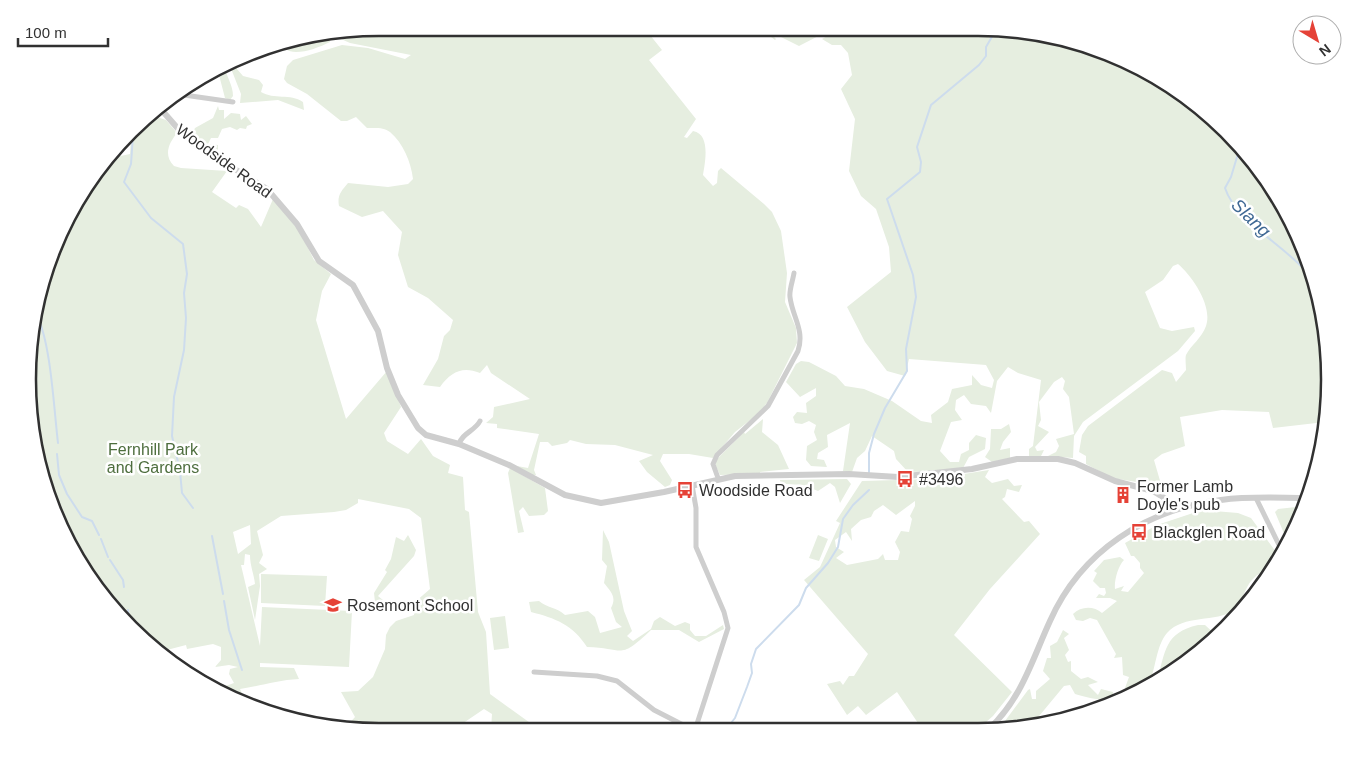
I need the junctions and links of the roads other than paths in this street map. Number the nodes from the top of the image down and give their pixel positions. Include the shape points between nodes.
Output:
1 (187, 95) edge
2 (232, 102) dead end
3 (164, 113) edge
4 (794, 273) dead end
5 (480, 421) dead end
6 (459, 444) junction
7 (718, 478) junction
8 (692, 485) junction
9 (1256, 498) junction
10 (1300, 498) edge
11 (1171, 511) junction
12 (1279, 543) edge
13 (534, 672) dead end
14 (995, 722) edge
15 (680, 723) edge
16 (696, 723) edge

1 - 2 street
3 - 6 street, Woodside Road via 196,145 266,189 297,224 319,261 353,285 378,331 387,368 416,426 426,435
4 - 7 street via 789,295 800,326 798,351 768,406 714,459
5 - 6 street via 461,438
6 - 8 street, Woodside Road via 509,465 555,490 600,503
7 - 8 street, Woodside Road
7 - 11 street, Woodside Road via 797,473 898,477 972,469 1017,459 1058,459 1076,463 1114,481 1153,491 1166,499
8 - 16 street via 696,547 728,628
9 - 10 street
9 - 11 street via 1205,502
9 - 12 street
11 - 14 street via 1123,534 1080,572 1057,606 1020,692
13 - 15 street via 597,676 617,681 654,710

